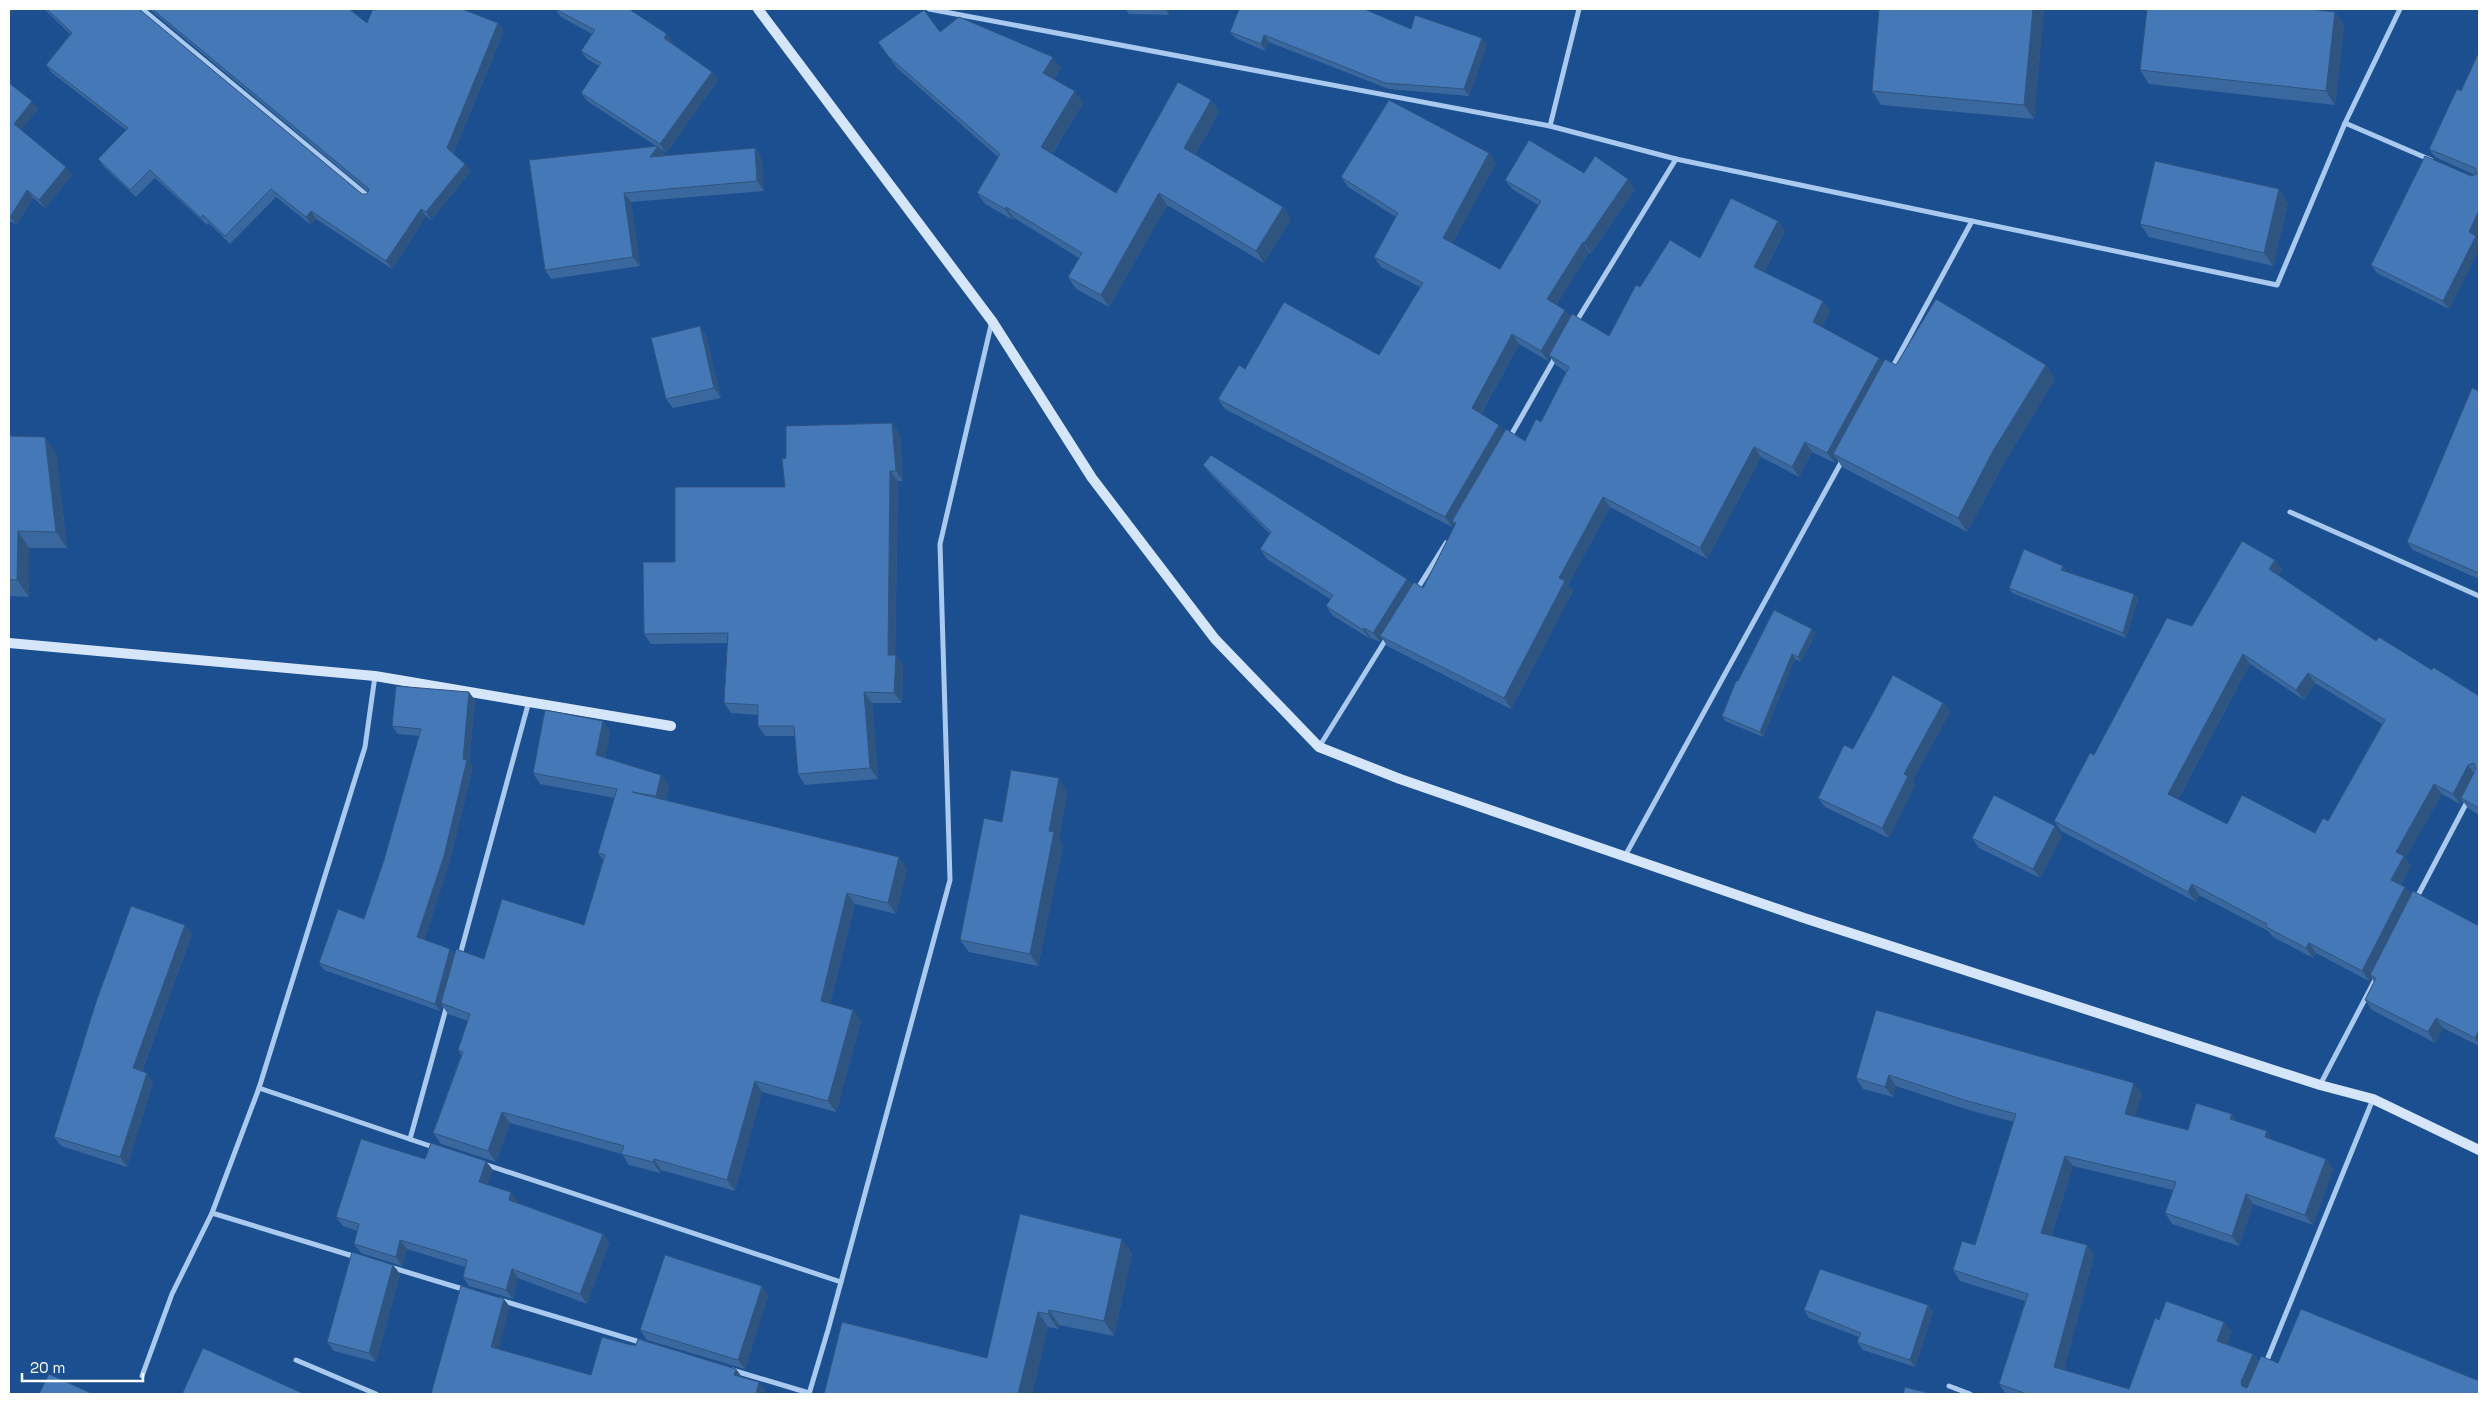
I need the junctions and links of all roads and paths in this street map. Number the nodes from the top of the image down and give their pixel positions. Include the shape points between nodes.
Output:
1 (142, 9) edge
2 (758, 9) edge
3 (929, 9) edge
4 (1579, 9) edge
5 (2400, 9) edge
6 (2345, 122) junction
7 (1550, 126) junction
8 (1676, 159) junction
9 (2435, 161) edge
10 (370, 198) edge
11 (1972, 221) junction
12 (992, 321) junction
13 (1572, 328) edge
14 (1558, 353) edge
15 (1887, 378) edge
16 (1504, 447) edge
17 (1844, 456) edge
18 (2290, 512) dead end
19 (1449, 539) edge
20 (2479, 596) edge
21 (1412, 597) edge
22 (1392, 631) edge
23 (9, 643) edge
24 (375, 676) junction
25 (529, 701) junction
26 (671, 726) dead end
27 (1319, 747) junction
28 (2470, 795) edge
29 (1625, 856) junction
30 (2415, 902) edge
31 (459, 958) edge
32 (2378, 972) edge
33 (449, 996) edge
34 (2320, 1085) junction
35 (259, 1088) junction
36 (2373, 1099) junction
37 (410, 1139) junction
38 (438, 1149) edge
39 (2479, 1150) edge
40 (476, 1161) edge
41 (212, 1213) junction
42 (364, 1259) edge
43 (383, 1265) edge
44 (841, 1282) junction
45 (477, 1293) edge
46 (496, 1299) edge
47 (648, 1345) edge
48 (296, 1360) dead end
49 (724, 1368) edge
50 (142, 1376) dead end
51 (2260, 1376) edge
52 (1949, 1386) dead end
53 (376, 1394) edge
54 (809, 1394) edge
55 (1970, 1394) edge

1 - 10 street
2 - 12 main road
3 - 7 street
4 - 7 street
5 - 6 street
6 - 9 street
6 - 11 street via 2276,286
7 - 8 street
8 - 11 street
8 - 13 street
11 - 15 street
12 - 27 main road via 1092,478 1209,632
12 - 44 street via 940,544 950,880
14 - 16 street
17 - 29 street
18 - 20 street
19 - 21 street
22 - 27 street
23 - 24 main road
24 - 25 main road
24 - 35 street via 365,748
25 - 26 main road
25 - 31 street
27 - 29 main road via 1400,779
28 - 30 street
29 - 34 main road via 1814,921
32 - 34 street
33 - 37 street
34 - 36 main road
35 - 37 street
35 - 41 street
36 - 39 main road
36 - 51 street
37 - 38 street
40 - 44 street
41 - 42 street
41 - 50 street via 172,1294
43 - 45 street
44 - 54 street
46 - 47 street
48 - 53 street
49 - 54 street
52 - 55 street

